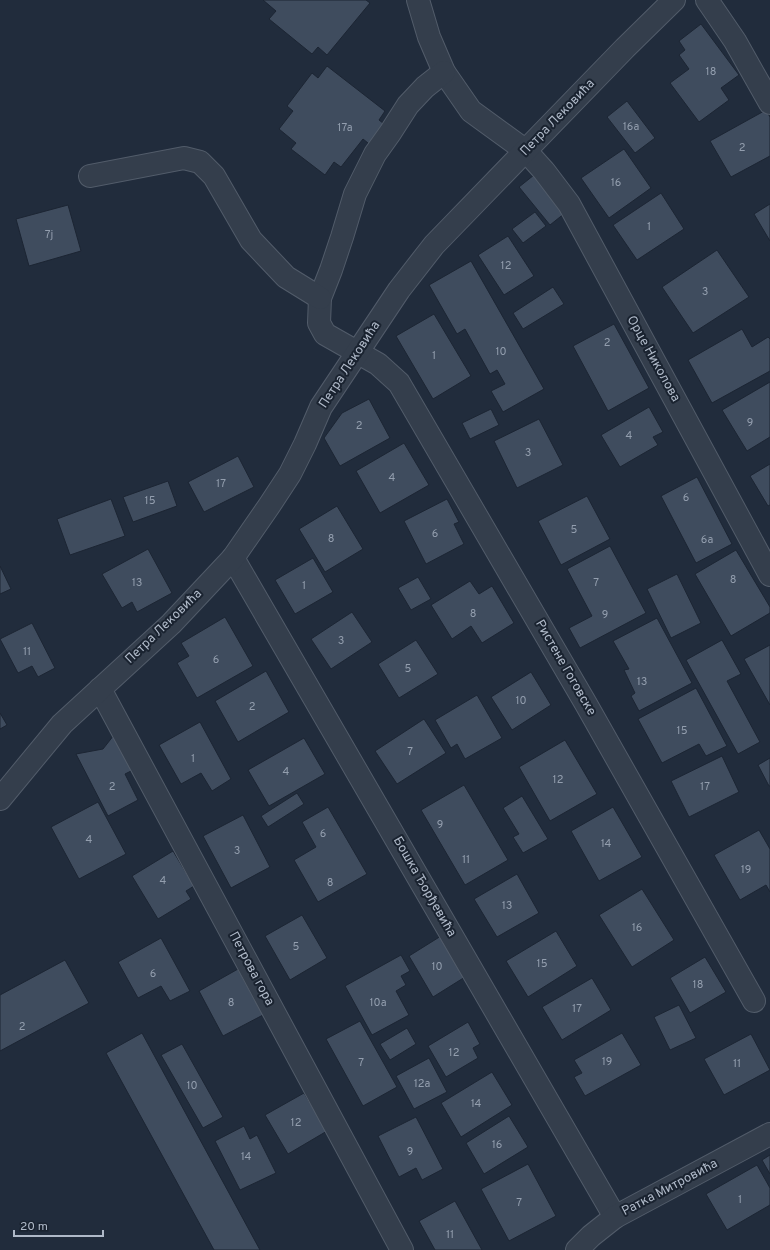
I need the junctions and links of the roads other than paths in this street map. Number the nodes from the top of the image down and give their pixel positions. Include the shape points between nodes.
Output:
1 (418, 0) edge
2 (674, 0) edge
3 (707, 0) edge
4 (444, 72) junction
5 (770, 103) edge
6 (526, 150) junction
7 (90, 176) dead end
8 (320, 298) junction
9 (357, 351) junction
10 (233, 558) junction
11 (770, 575) edge
12 (100, 689) junction
13 (0, 799) edge
14 (754, 1001) dead end
15 (770, 1134) edge
16 (615, 1217) junction
17 (402, 1250) edge
18 (577, 1250) edge

1 - 4 street, Орце Николова via 429,37
2 - 6 street, Петра Лековића
3 - 5 street via 735,41
4 - 6 street, Орце Николова via 472,111
4 - 8 street, Ристене Гоговске via 408,105 375,154 355,194
6 - 9 street, Петра Лековића via 434,246 399,290
6 - 11 street, Орце Николова via 569,204
7 - 8 street via 184,158 200,162 214,176 251,240 286,277
8 - 9 street, Ристене Гоговске via 319,322 325,334
9 - 10 street, Петра Лековића via 321,406 290,474
9 - 14 street, Ристене Гоговске via 378,364 399,383 586,704
10 - 12 street, Петра Лековића via 171,624
10 - 16 street, Бошка Ђорђевића
12 - 13 street, Петра Лековића via 62,724
12 - 17 street, Петрова гора
15 - 16 street, Ратка Митровића
16 - 18 street, Ратка Митровића via 590,1236

